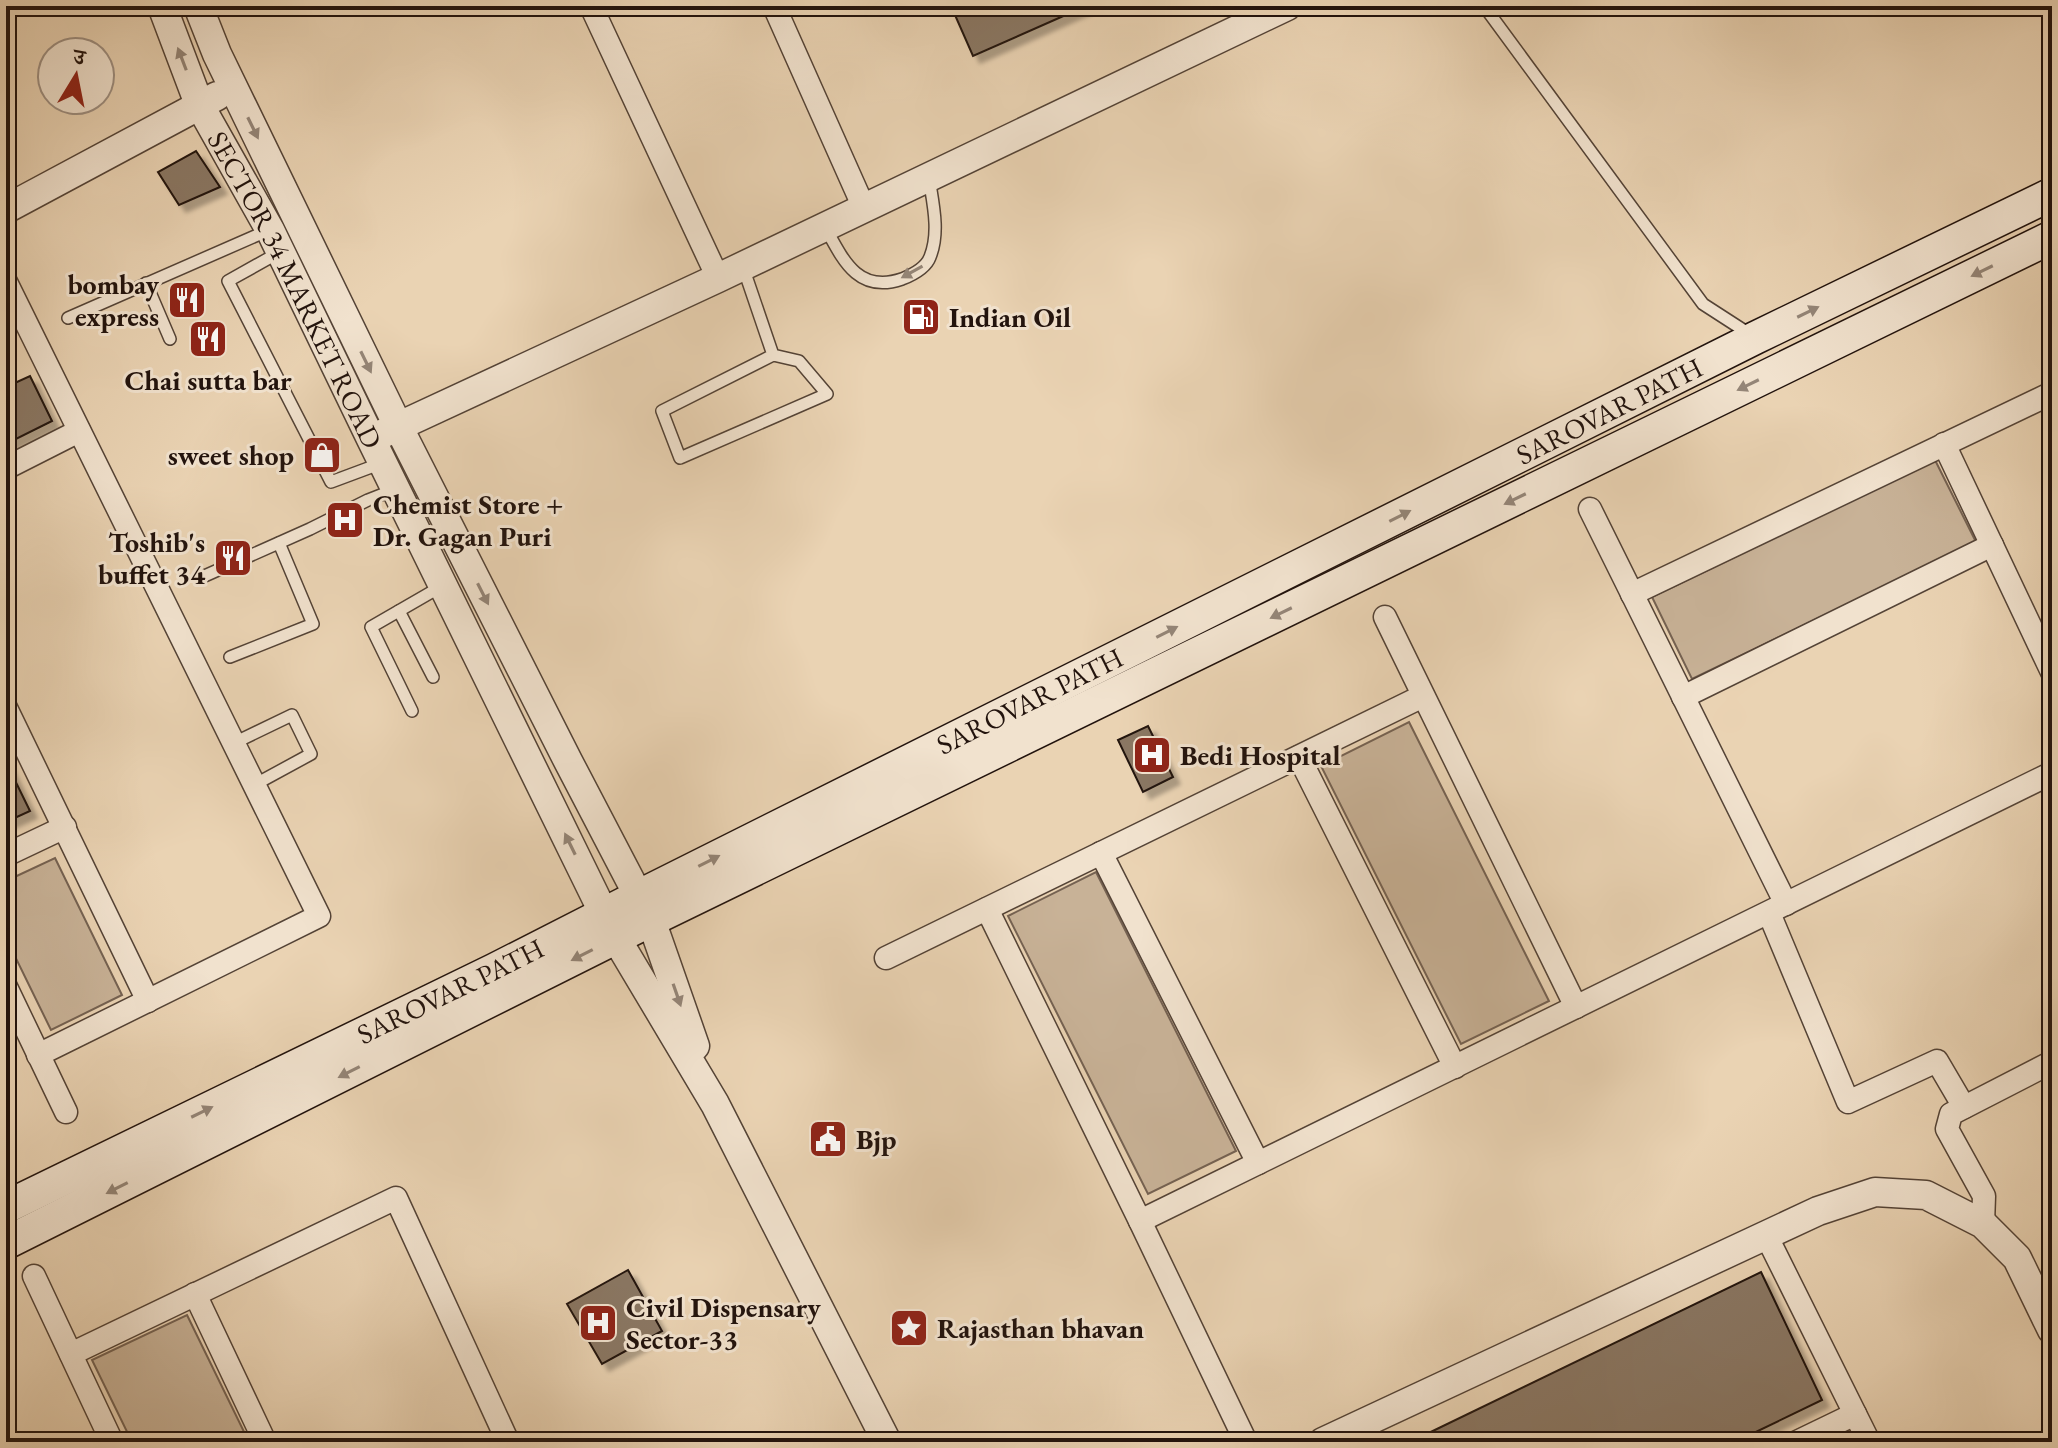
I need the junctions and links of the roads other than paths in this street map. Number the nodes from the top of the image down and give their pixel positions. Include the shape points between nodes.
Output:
1 (162, 6) edge
2 (198, 6) edge
3 (591, 6) edge
4 (1484, 6) edge
5 (781, 8) edge
6 (1268, 10) edge
7 (234, 88) junction
8 (199, 104) junction
9 (929, 178) junction
10 (2052, 194) edge
11 (864, 208) junction
12 (6, 209) edge
13 (825, 227) junction
14 (2052, 237) edge
15 (276, 241) junction
16 (730, 272) junction
17 (6, 282) edge
18 (146, 283) junction
19 (68, 318) dead end
20 (1755, 338) junction
21 (170, 339) dead end
22 (773, 355) junction
23 (2052, 393) edge
24 (398, 426) junction
25 (79, 431) junction
26 (1944, 444) junction
27 (376, 451) junction
28 (6, 468) edge
29 (396, 489) junction
30 (1590, 509) dead end
31 (279, 543) junction
32 (1992, 545) junction
33 (200, 578) dead end
34 (443, 585) junction
35 (1632, 594) junction
36 (399, 611) junction
37 (1385, 617) dead end
38 (230, 657) dead end
39 (2052, 672) edge
40 (433, 677) dead end
41 (1423, 696) junction
42 (1683, 697) junction
43 (6, 708) edge
44 (412, 711) dead end
45 (234, 743) junction
46 (1299, 757) junction
47 (2052, 773) edge
48 (254, 785) junction
49 (65, 827) junction
50 (1101, 853) junction
51 (6, 855) edge
52 (645, 908) junction
53 (1777, 908) junction
54 (987, 909) junction
55 (610, 926) junction
56 (886, 958) dead end
57 (6, 987) edge
58 (148, 1001) junction
59 (1576, 1007) junction
60 (38, 1055) junction
61 (2052, 1062) edge
62 (1455, 1067) junction
63 (715, 1104) junction
64 (1964, 1107) junction
65 (66, 1112) dead end
66 (1258, 1163) junction
67 (6, 1207) edge
68 (1140, 1221) junction
69 (1983, 1224) junction
70 (1766, 1235) junction
71 (6, 1243) edge
72 (34, 1276) dead end
73 (195, 1294) junction
74 (2052, 1330) edge
75 (71, 1354) junction
76 (1855, 1414) junction
77 (112, 1442) edge
78 (265, 1442) edge
79 (508, 1442) edge
80 (887, 1442) edge
81 (1246, 1442) edge
82 (1323, 1442) edge
83 (1797, 1442) edge
84 (1869, 1442) edge

8 -> 1 street, SECTOR 34 MARKET ROAD
2 - 7 street
3 - 16 street
4 - 20 lane via 1703,304
5 - 11 street
6 - 9 street
7 - 8 street
7 -> 24 street
8 - 12 street
8 - 15 street, SECTOR 34 MARKET ROAD
9 - 11 street
9 -> 13 lane via 935,241 929,262 912,275 886,284 870,282 852,271
20 -> 10 main road, SAROVAR PATH
11 - 13 street
13 - 16 street
14 -> 52 main road, SAROVAR PATH
15 - 18 lane
15 - 27 street, SECTOR 34 MARKET ROAD
15 - 27 lane via 228,281 331,482
16 - 22 lane
16 - 24 street
17 - 25 street
18 - 19 lane
18 - 21 lane
52 -> 20 main road, SAROVAR PATH
22 - 22 lane via 662,411 680,458 827,394 799,361
23 - 26 street
24 - 27 street
24 -> 52 street
25 - 28 street
25 - 45 street
26 - 32 street
26 - 35 street
27 - 29 street, SECTOR 34 MARKET ROAD
29 - 31 lane
29 - 34 street, SECTOR 34 MARKET ROAD
30 - 35 street
31 - 33 lane
31 - 38 lane via 313,624
32 - 39 street
32 - 42 street
34 - 36 lane
55 -> 34 street, SECTOR 34 MARKET ROAD
35 - 42 street
36 - 40 lane
36 - 44 lane via 371,627
37 - 41 street
41 - 46 street
41 - 59 street
42 - 53 street
43 - 49 street
45 - 48 street
45 - 48 lane via 292,715 305,741 311,754
46 - 50 street
46 - 62 street
47 - 53 street
48 - 58 street via 319,916
49 - 51 street
49 - 58 street
50 - 54 street
50 - 66 street
52 - 55 main road, SAROVAR PATH
52 -> 63 street
53 - 59 street
53 - 64 street via 1848,1102 1937,1061
54 - 56 street
54 - 68 street
55 - 63 street, SECTOR 34 MARKET ROAD
67 -> 55 main road, SAROVAR PATH via 494,970
55 -> 71 main road, SAROVAR PATH
57 - 60 street
58 - 60 street
59 - 62 street
60 - 65 street
61 - 64 street
62 - 66 street
63 - 80 street
64 - 69 street via 1951,1114 1947,1129 1984,1196
66 - 68 street
68 - 81 street
69 - 70 street via 1926,1195 1875,1192
69 - 74 street via 2017,1258
70 - 76 street
70 - 82 street
72 - 75 street
73 - 75 street
73 - 78 street
73 - 79 street via 396,1198
75 - 77 street
76 - 83 street
76 - 84 street

